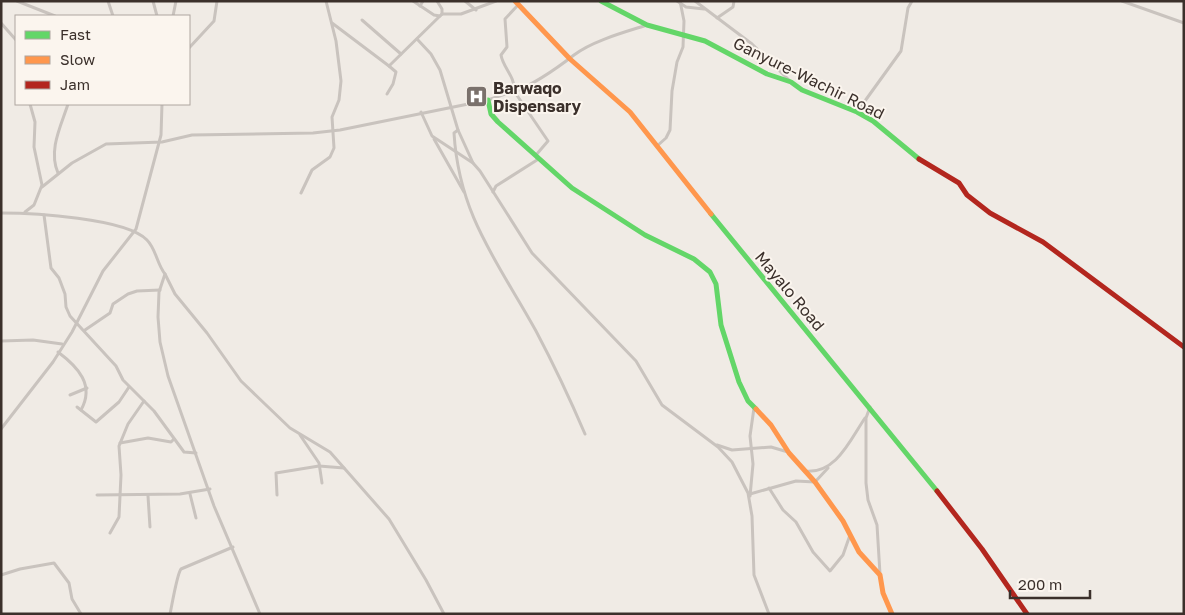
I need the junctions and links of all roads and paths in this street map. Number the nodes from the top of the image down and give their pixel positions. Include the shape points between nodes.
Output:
1 (17, 1) edge
2 (108, 1) edge
3 (152, 1) edge
4 (176, 1) edge
5 (217, 1) edge
6 (326, 1) edge
7 (413, 1) edge
8 (423, 1) edge
9 (437, 1) edge
10 (465, 1) edge
11 (496, 1) edge
12 (601, 1) edge
13 (695, 1) edge
14 (734, 1) edge
15 (1122, 1) edge
16 (679, 2) edge
17 (913, 2) edge
18 (516, 3) edge
19 (420, 6) junction
20 (706, 9) junction
21 (476, 10) junction
22 (51, 15) edge
23 (113, 15) edge
24 (157, 15) edge
25 (173, 15) edge
26 (441, 15) junction
27 (717, 18) junction
28 (362, 20) dead end
29 (1, 23) edge
30 (332, 23) junction
31 (1184, 23) edge
32 (647, 25) junction
33 (684, 35) junction
34 (15, 39) edge
35 (417, 40) junction
36 (190, 47) edge
37 (401, 54) junction
38 (570, 59) junction
39 (389, 66) junction
40 (791, 82) junction
41 (514, 92) junction
42 (386, 94) dead end
43 (488, 100) junction
44 (30, 105) edge
45 (68, 105) edge
46 (162, 105) edge
47 (450, 107) junction
48 (421, 112) junction
49 (857, 112) junction
50 (458, 130) junction
51 (332, 131) junction
52 (434, 138) junction
53 (159, 141) junction
54 (657, 146) junction
55 (455, 150) junction
56 (536, 155) junction
57 (473, 163) junction
58 (58, 173) junction
59 (42, 187) junction
60 (493, 192) junction
61 (300, 193) dead end
62 (466, 194) junction
63 (1, 213) edge
64 (24, 213) junction
65 (44, 216) junction
66 (135, 231) junction
67 (165, 274) junction
68 (160, 290) junction
69 (77, 323) junction
70 (85, 330) junction
71 (1, 341) edge
72 (62, 344) junction
73 (1184, 347) edge
74 (58, 352) junction
75 (129, 387) junction
76 (86, 388) junction
77 (70, 395) dead end
78 (144, 401) junction
79 (77, 407) dead end
80 (870, 407) junction
81 (754, 408) junction
82 (81, 410) junction
83 (866, 418) junction
84 (1, 429) edge
85 (299, 434) junction
86 (585, 434) dead end
87 (174, 439) junction
88 (710, 442) junction
89 (120, 443) junction
90 (750, 449) junction
91 (789, 452) junction
92 (196, 453) junction
93 (319, 466) junction
94 (828, 467) junction
95 (345, 468) junction
96 (804, 470) junction
97 (815, 482) junction
98 (322, 483) dead end
99 (769, 488) junction
100 (210, 489) junction
101 (120, 494) junction
102 (190, 494) junction
103 (750, 494) junction
104 (277, 495) dead end
105 (97, 496) dead end
106 (148, 496) junction
107 (749, 499) junction
108 (196, 518) dead end
109 (150, 527) dead end
110 (110, 533) dead end
111 (850, 534) junction
112 (232, 547) junction
113 (1, 575) edge
114 (880, 575) junction
115 (82, 614) edge
116 (170, 614) edge
117 (260, 614) edge
118 (444, 614) edge
119 (769, 614) edge
120 (892, 614) edge
121 (1027, 614) edge

1 - 22 street
2 - 23 street
3 - 24 street
4 - 25 street
5 - 36 street via 214,21
6 - 30 street
7 - 19 street
8 - 19 street
9 - 26 street via 442,9
10 - 21 street
11 - 21 street
12 - 32 street, Ganyure-Wachir Road
13 - 20 street
14 - 27 street via 733,7
15 - 31 street
16 - 20 street
16 - 33 street via 683,11
17 - 49 street via 908,8 900,51
18 - 38 street, Mayalo Road
18 - 41 street via 505,19 507,47 501,55 511,74
19 - 26 street
20 - 27 street
21 - 26 street
26 - 35 street
27 - 40 street via 752,44
28 - 37 street
29 - 34 street
30 - 39 street
30 - 51 street via 341,81
32 - 33 street, Ganyure-Wachir Road
32 - 38 street via 610,36
33 - 40 street, Ganyure-Wachir Road via 705,41 767,74
33 - 54 street via 672,92 670,130
35 - 37 street
35 - 47 street via 431,54 440,70
37 - 39 street
38 - 41 street
38 - 54 street, Mayalo Road via 617,99
39 - 42 street via 396,72
40 - 49 street, Ganyure-Wachir Road
41 - 43 street
41 - 56 street via 548,142
43 - 47 street
43 - 56 street via 498,122
44 - 59 street via 36,122 34,147
45 - 58 street via 53,158
46 - 53 street
47 - 48 street
47 - 50 street
48 - 51 street via 380,124
48 - 52 street
49 - 73 street, Ganyure-Wachir Road via 884,128 922,161 959,184 967,195 990,213 1043,242
50 - 55 street via 454,133
50 - 57 street
51 - 53 street via 192,136
51 - 61 street via 333,153 312,170
52 - 55 street
52 - 62 street
53 - 58 street via 106,144
53 - 66 street
54 - 80 street, Mayalo Road
55 - 57 street
55 - 62 street
56 - 60 street via 534,163 496,186
56 - 81 street via 572,188 710,272 716,284 718,311 736,372 742,390
57 - 60 street
58 - 59 street
59 - 64 street via 34,205
60 - 88 street via 532,253 636,361 662,405
62 - 86 street via 478,233 539,337
63 - 64 street
64 - 65 street
65 - 66 street via 102,223
65 - 69 street via 52,270 59,278 70,316
66 - 67 street via 148,241
66 - 69 street via 103,271
67 - 68 street
67 - 85 street via 175,294 241,381
68 - 70 street via 128,294 114,304 110,313
68 - 92 street via 159,326 166,369
69 - 70 street
69 - 72 street
70 - 75 street via 116,366
71 - 72 street via 33,340
72 - 74 street
74 - 76 street via 76,366
74 - 84 street
75 - 78 street
75 - 82 street via 119,402 96,422
76 - 77 street
76 - 82 street via 88,398
78 - 87 street
78 - 89 street
79 - 82 street
80 - 83 street
80 - 121 street, Mayalo Road via 982,549
81 - 90 street
81 - 91 street via 771,425
83 - 94 street via 836,461
83 - 114 street via 868,500 877,525
85 - 93 street
85 - 95 street via 330,452
87 - 89 street via 171,442 148,438
87 - 92 street via 184,452
88 - 90 street via 732,450
88 - 107 street via 732,462 744,482
89 - 101 street
90 - 91 street via 771,446
90 - 103 street via 753,464
91 - 96 street
92 - 100 street
93 - 95 street
93 - 98 street
93 - 104 street via 276,473
94 - 96 street
94 - 97 street
95 - 118 street via 394,525
96 - 97 street
97 - 99 street via 796,481
97 - 111 street
99 - 103 street
99 - 111 street via 830,571 843,554
100 - 102 street
100 - 112 street
101 - 105 street
101 - 106 street
101 - 110 street via 119,517
102 - 106 street
102 - 108 street
103 - 107 street
106 - 109 street
107 - 119 street via 754,575
111 - 114 street via 859,552
112 - 116 street via 181,569 177,574
112 - 117 street
113 - 115 street via 20,568 54,563 69,583 72,599
114 - 120 street

